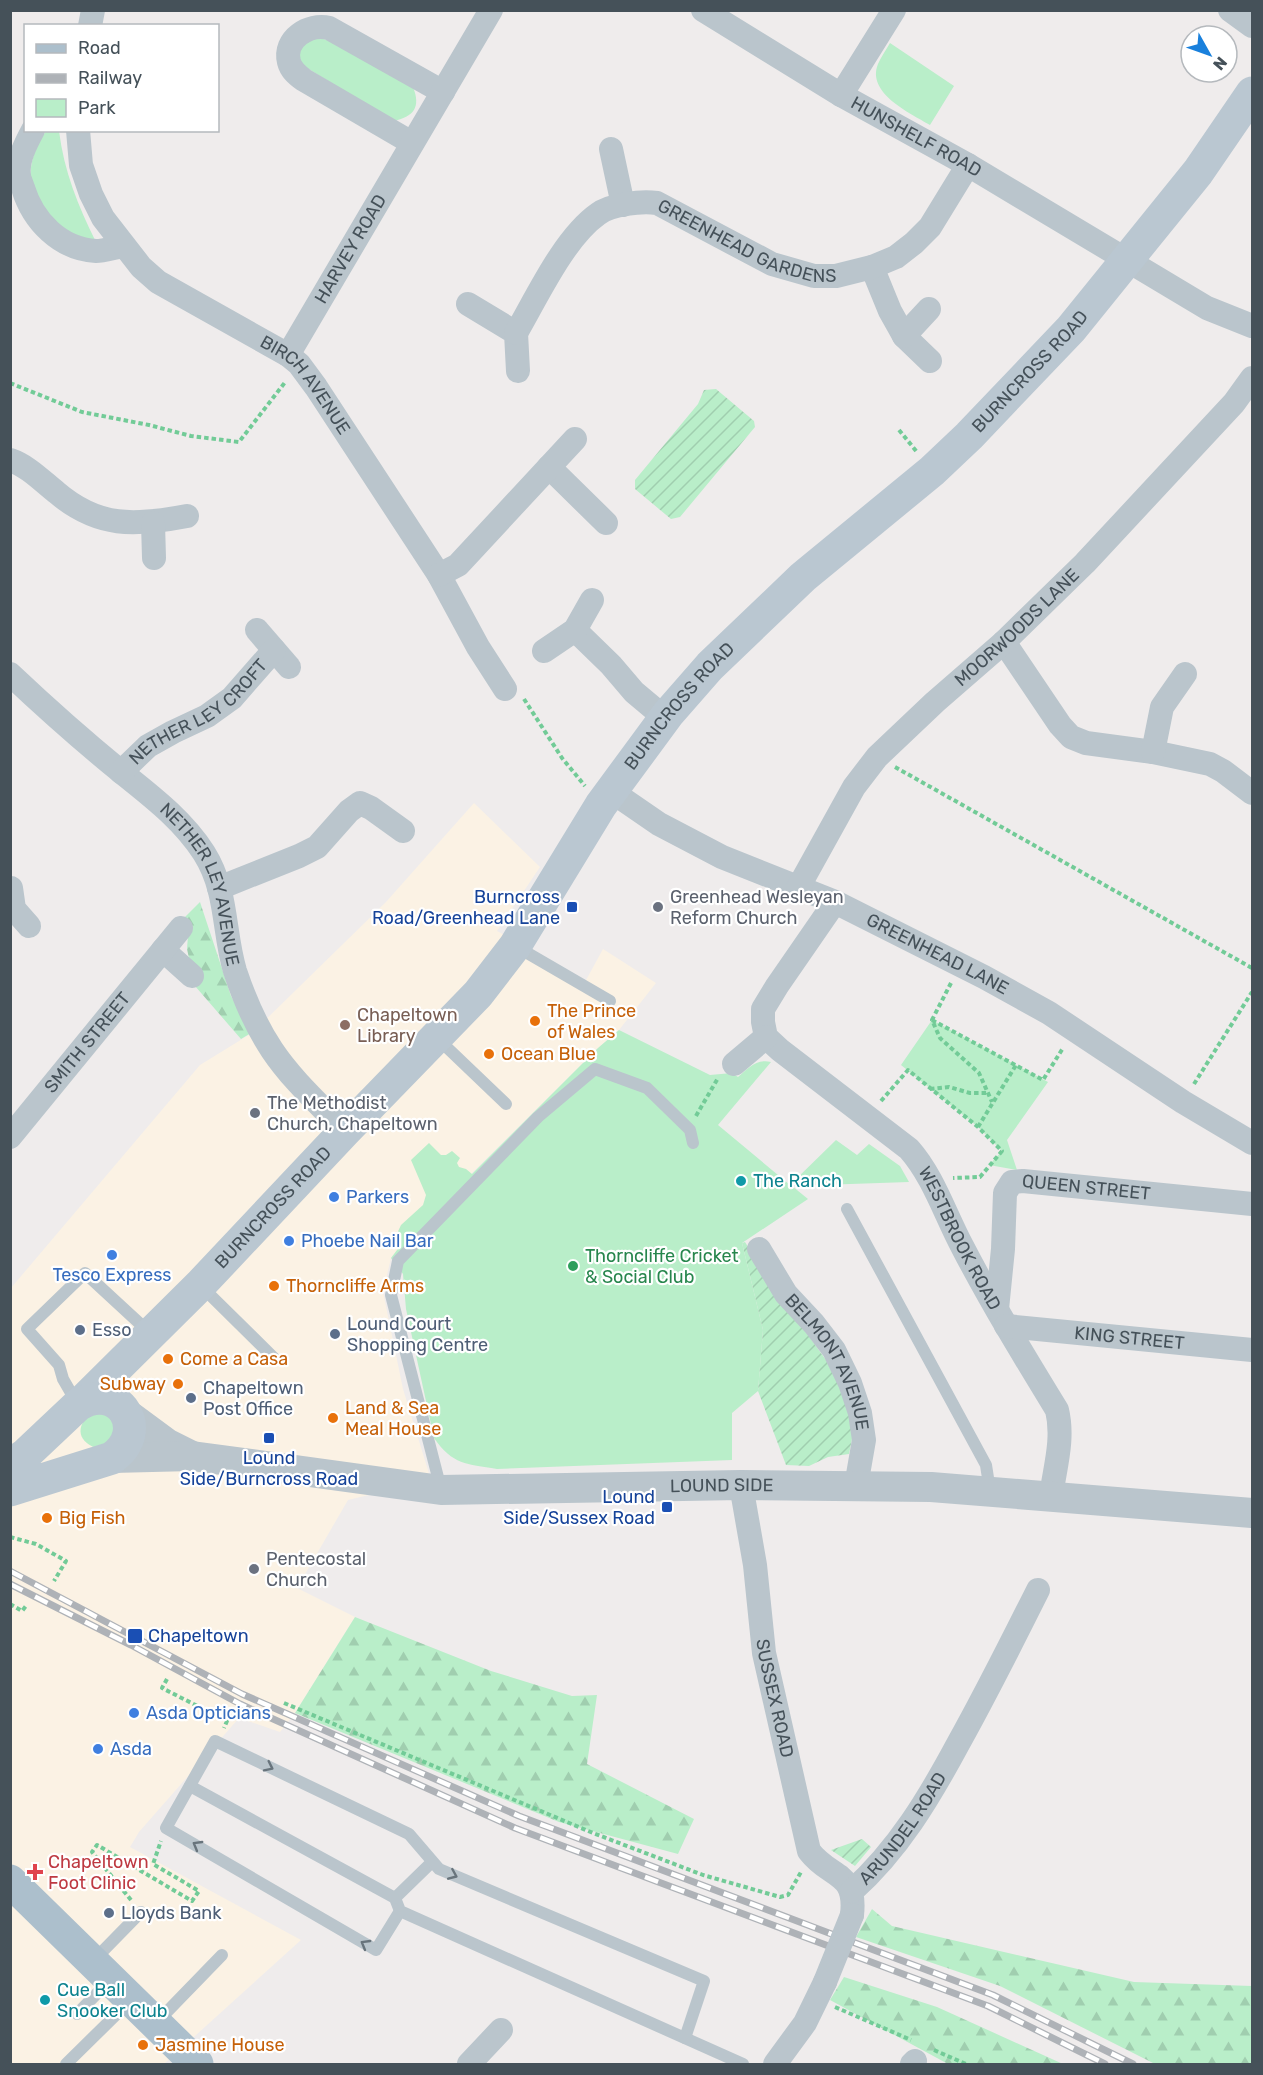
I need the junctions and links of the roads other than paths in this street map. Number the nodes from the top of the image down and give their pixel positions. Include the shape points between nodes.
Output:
1 (491, 10) edge
2 (704, 10) edge
3 (894, 10) edge
4 (1230, 10) edge
5 (1252, 26) edge
6 (443, 92) junction
7 (1252, 93) edge
8 (841, 95) junction
9 (32, 132) edge
10 (78, 132) edge
11 (412, 143) junction
12 (611, 148) dead end
13 (968, 165) junction
14 (623, 206) junction
15 (124, 246) junction
16 (1128, 261) junction
17 (872, 267) junction
18 (468, 304) dead end
19 (929, 309) dead end
20 (1252, 326) edge
21 (516, 333) junction
22 (904, 336) junction
23 (294, 359) junction
24 (930, 361) dead end
25 (518, 371) dead end
26 (1252, 378) edge
27 (575, 439) dead end
28 (10, 460) edge
29 (549, 467) junction
30 (187, 516) dead end
31 (153, 523) junction
32 (606, 524) dead end
33 (154, 558) dead end
34 (439, 575) junction
35 (592, 600) dead end
36 (256, 630) dead end
37 (575, 630) junction
38 (1004, 642) junction
39 (544, 651) dead end
40 (10, 674) edge
41 (1185, 674) dead end
42 (513, 692) road end
43 (665, 718) junction
44 (1153, 752) junction
45 (121, 772) junction
46 (1252, 793) edge
47 (606, 798) junction
48 (403, 831) dead end
49 (219, 888) junction
50 (798, 888) junction
51 (835, 902) junction
52 (181, 928) dead end
53 (514, 946) junction
54 (162, 950) junction
55 (192, 976) dead end
56 (610, 1001) dead end
57 (766, 1037) junction
58 (436, 1038) junction
59 (734, 1064) road end
60 (506, 1104) dead end
61 (345, 1131) junction
62 (10, 1137) edge
63 (693, 1143) dead end
64 (1252, 1143) edge
65 (1252, 1204) edge
66 (847, 1209) dead end
67 (759, 1249) dead end
68 (200, 1285) junction
69 (1001, 1317) junction
70 (144, 1341) junction
71 (1252, 1350) edge
72 (274, 1358) dead end
73 (77, 1406) junction
74 (123, 1409) junction
75 (192, 1456) junction
76 (107, 1459) junction
77 (10, 1465) edge
78 (741, 1485) junction
79 (856, 1486) junction
80 (10, 1490) edge
81 (441, 1490) junction
82 (990, 1491) junction
83 (1051, 1496) junction
84 (1251, 1508) edge
85 (1038, 1590) dead end
86 (190, 1786) junction
87 (432, 1862) junction
88 (10, 1881) edge
89 (852, 1891) junction
90 (395, 1898) junction
91 (400, 1911) junction
92 (141, 1912) road end
93 (222, 1955) dead end
94 (112, 1980) junction
95 (77, 2014) dead end
96 (156, 2023) junction
97 (501, 2030) dead end
98 (685, 2038) junction
99 (66, 2064) edge
100 (197, 2064) edge
101 (469, 2064) edge
102 (743, 2064) edge
103 (775, 2064) edge

1 - 6 street, HARVEY ROAD
2 - 8 street, HUNSHELF ROAD
3 - 8 street
4 - 5 street
6 - 11 street, HARVEY ROAD
6 - 11 street via 329,28 307,29 289,47 288,61 304,80
7 - 16 main road, BURNCROSS ROAD via 1198,172
8 - 13 street, HUNSHELF ROAD
9 - 15 street via 18,174 39,222 77,248 98,251
10 - 15 street, BIRCH AVENUE via 81,165 91,194
11 - 23 street, HARVEY ROAD
12 - 14 street
13 - 16 street, HUNSHELF ROAD
13 - 17 street, GREENHEAD GARDENS via 930,227 896,257
14 - 17 street, GREENHEAD GARDENS via 642,201 657,203 772,264 814,276 836,276
14 - 21 street, GREENHEAD GARDENS via 600,212 582,228
15 - 23 street, BIRCH AVENUE via 158,282
16 - 20 street, HUNSHELF ROAD via 1207,308
16 - 43 main road, BURNCROSS ROAD via 1071,329 969,436 803,577 710,666
17 - 22 street
18 - 21 street
19 - 22 street
21 - 25 street
22 - 24 street
23 - 34 street, BIRCH AVENUE
26 - 38 street, MOORWOODS LANE via 1157,487
27 - 29 street
28 - 31 street via 100,519
29 - 32 street
29 - 34 street via 458,565
30 - 31 street
31 - 33 street
34 - 42 street, BIRCH AVENUE via 478,647
35 - 37 street
36 - 45 street, NETHER LEY CROFT via 281,659 207,716 148,746
37 - 39 street
37 - 43 street via 634,692
38 - 44 street via 1071,737 1086,743
38 - 50 street, MOORWOODS LANE via 877,757 854,787
40 - 45 street, NETHER LEY AVENUE
41 - 44 street via 1162,707
43 - 47 main road, BURNCROSS ROAD
44 - 46 street via 1210,764
45 - 49 street, NETHER LEY AVENUE via 189,831 206,856
47 - 50 street, GREENHEAD LANE via 637,810 722,857
47 - 53 main road, BURNCROSS ROAD
48 - 49 street via 360,803 317,847
49 - 61 street, NETHER LEY AVENUE via 235,970 249,1008 272,1050
50 - 51 street, GREENHEAD LANE
51 - 57 street via 764,1010
51 - 64 street, GREENHEAD LANE via 1040,1008
52 - 54 street, SMITH STREET
53 - 56 lane
53 - 58 main road, BURNCROSS ROAD via 478,994
54 - 55 street
54 - 62 street, SMITH STREET
57 - 59 street
57 - 69 street, WESTBROOK ROAD via 909,1149 920,1162
58 - 60 lane
58 - 61 main road, BURNCROSS ROAD
61 - 68 main road, BURNCROSS ROAD
63 - 81 lane via 690,1130 647,1089 595,1069 538,1117 398,1261 391,1296
65 - 69 street, QUEEN STREET via 1012,1182 1005,1193
66 - 82 lane via 986,1465
67 - 79 street, BELMONT AVENUE via 786,1294 834,1350 850,1383 864,1440
68 - 70 main road, BURNCROSS ROAD
68 - 72 lane
69 - 71 street, KING STREET
69 - 83 street, WESTBROOK ROAD via 1057,1410 1060,1441
70 - 73 main road, BURNCROSS ROAD
70 - 73 lane via 85,1273 27,1329 59,1365
70 - 74 main road, BURNCROSS ROAD via 119,1371 115,1391
73 - 74 main road, LOUND SIDE via 88,1399 105,1398
73 - 76 main road, LOUND SIDE via 67,1430 74,1449 92,1460
73 - 77 main road
74 - 75 street, LOUND SIDE via 168,1444
74 - 76 main road via 130,1423 127,1444
75 - 76 street, LOUND SIDE
75 - 81 street, LOUND SIDE
76 - 80 main road, LOUND SIDE
78 - 79 street, LOUND SIDE
78 - 81 street, LOUND SIDE
78 - 89 street, SUSSEX ROAD via 755,1565 764,1653 809,1851 844,1879
79 - 82 street, LOUND SIDE
82 - 83 street, LOUND SIDE
83 - 84 street, LOUND SIDE
85 - 89 street, ARUNDEL ROAD via 930,1796 875,1871
86 -> 87 lane via 215,1741 409,1834
86 - 90 lane
91 -> 86 lane via 376,1950 166,1828
87 - 90 lane
87 -> 98 lane via 439,1869 704,1981
88 - 94 main road
89 - 103 street, ARUNDEL ROAD, bridge via 852,1915 822,1991 805,2023
90 - 91 lane
91 - 98 lane
92 - 94 lane
93 - 96 lane
94 - 95 lane
94 - 96 main road
94 - 99 lane
96 - 100 main road
97 - 101 street
98 - 102 lane

